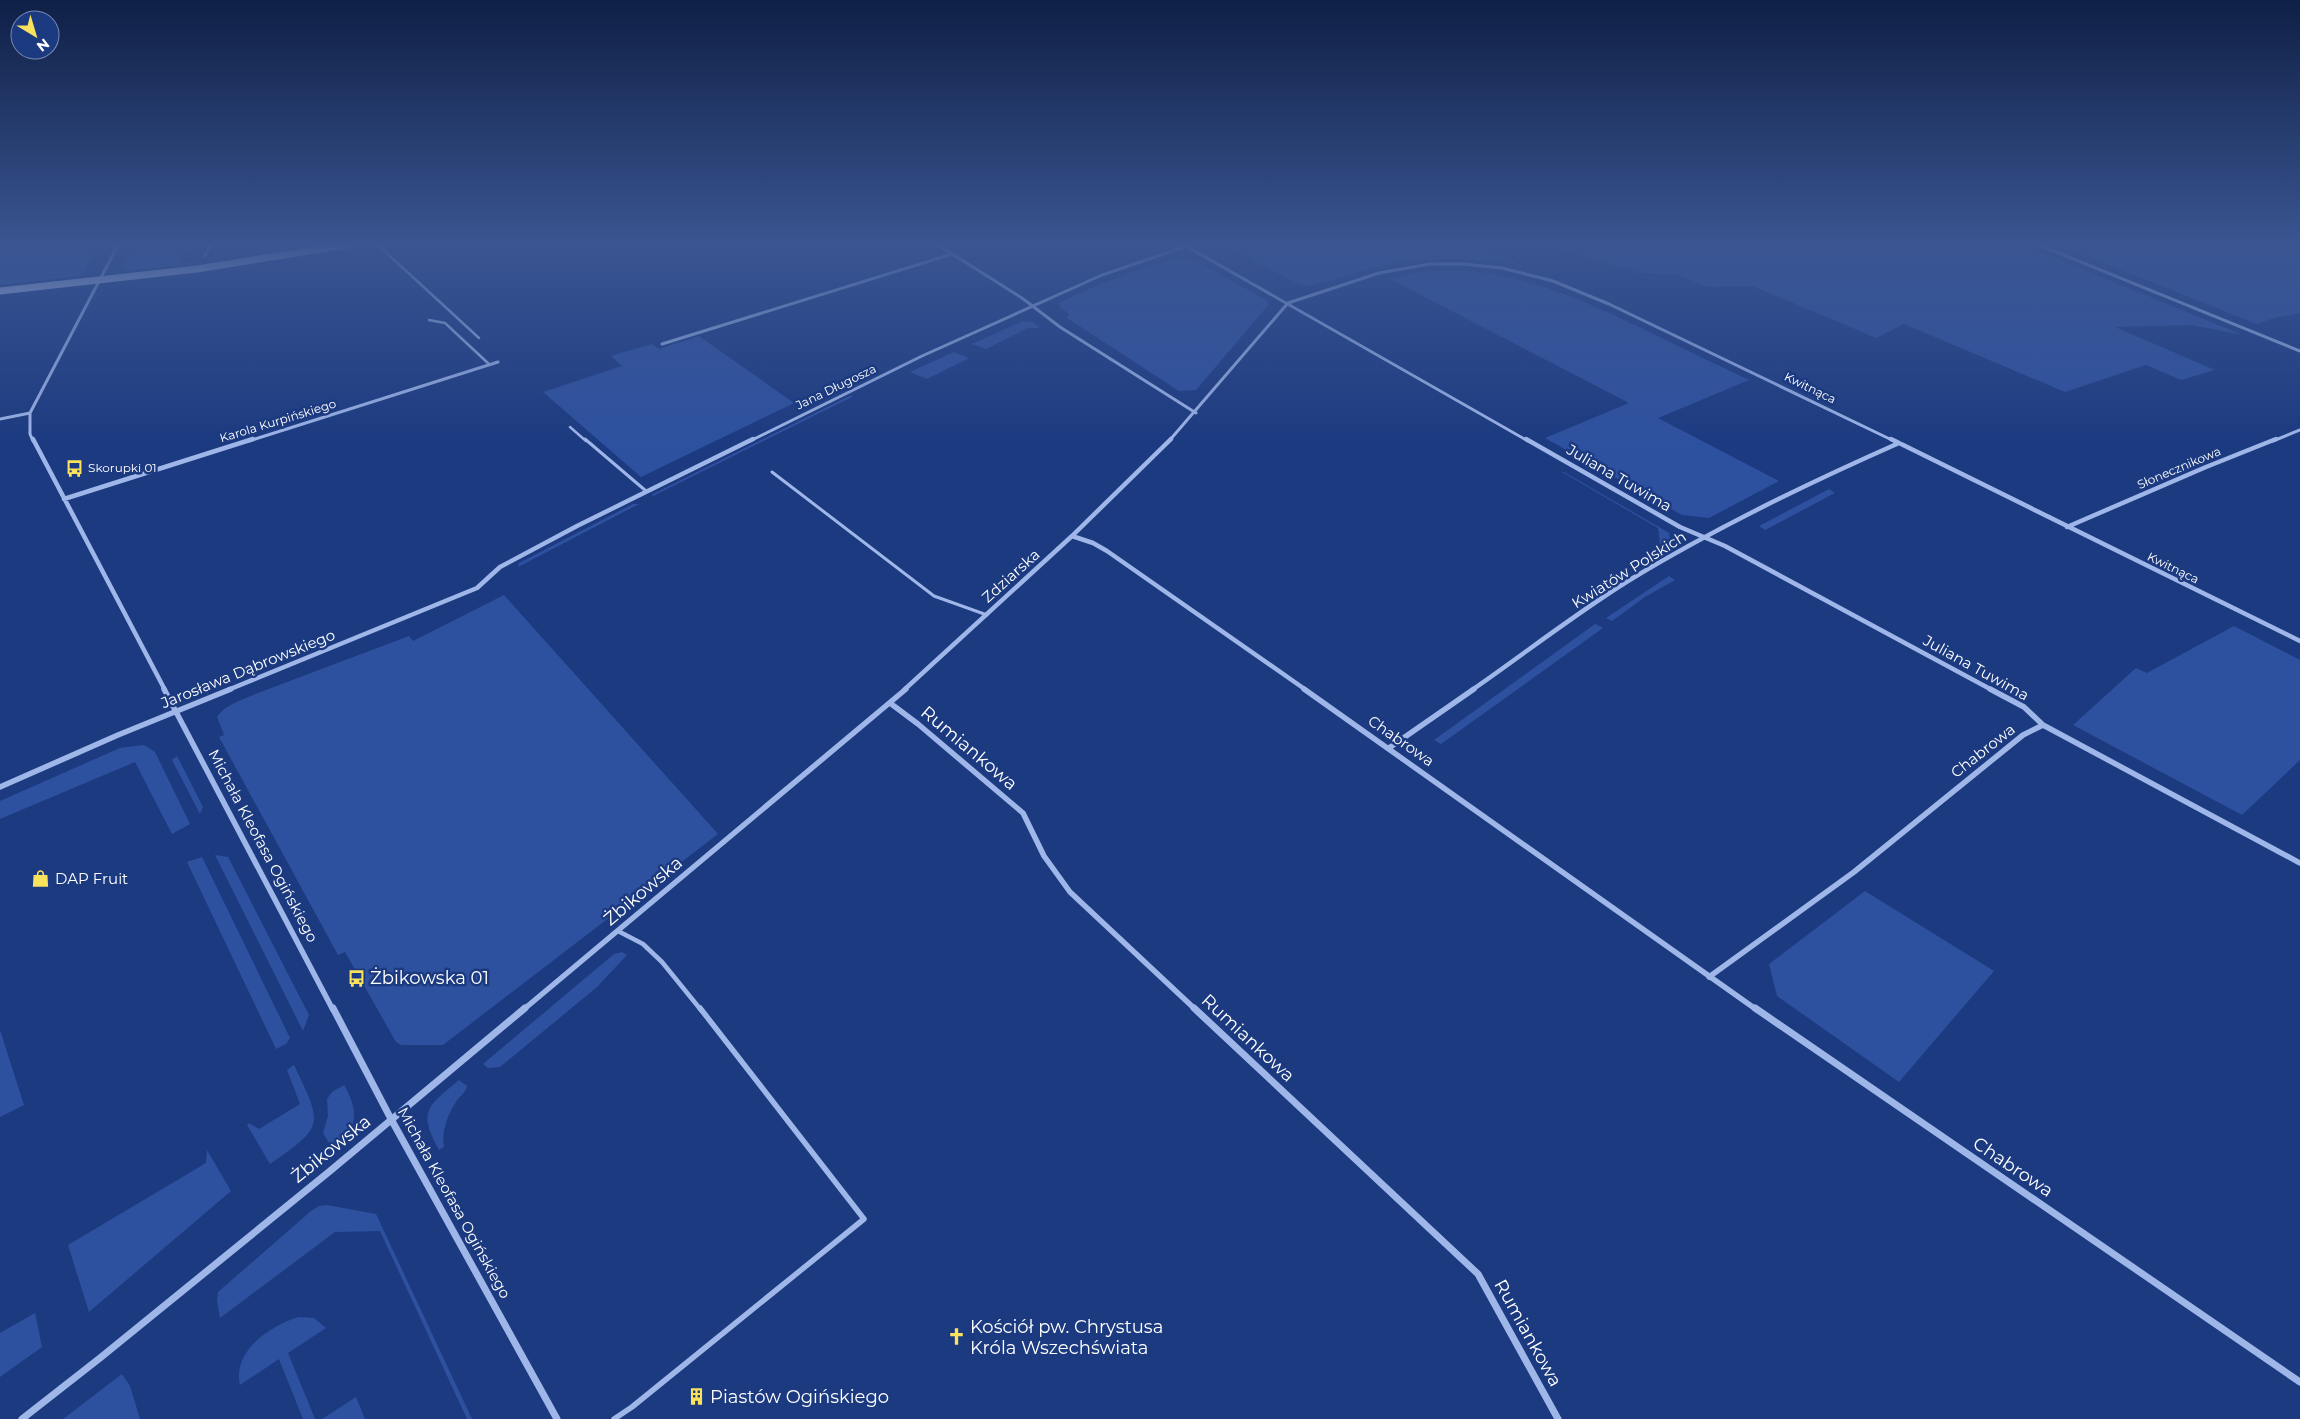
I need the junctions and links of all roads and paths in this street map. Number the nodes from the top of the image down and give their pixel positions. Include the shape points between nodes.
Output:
1 (83, 311) edge
2 (450, 311) edge
3 (768, 311) edge
4 (1018, 311) edge
5 (1039, 311) edge
6 (1281, 311) edge
7 (1302, 311) edge
8 (1624, 311) edge
9 (2201, 311) edge
10 (429, 320) dead end
11 (479, 338) dead end
12 (662, 344) dead end
13 (2300, 351) edge
14 (498, 362) dead end
15 (490, 365) junction
16 (1196, 412) junction
17 (30, 413) junction
18 (0, 419) edge
19 (570, 427) dead end
20 (2300, 430) edge
21 (1899, 443) junction
22 (772, 472) dead end
23 (646, 491) junction
24 (64, 499) junction
25 (2067, 527) junction
26 (1072, 536) junction
27 (1703, 538) junction
28 (500, 567) joint
29 (986, 615) junction
30 (2300, 641) edge
31 (890, 704) junction
32 (176, 712) junction
33 (2043, 725) junction
34 (1389, 748) junction
35 (0, 787) edge
36 (725, 842) joint
37 (2300, 863) edge
38 (618, 931) junction
39 (1709, 977) junction
40 (391, 1119) junction
41 (2300, 1382) edge
42 (22, 1419) edge
43 (557, 1419) edge
44 (614, 1419) edge
45 (1558, 1419) edge

1 - 17 street
2 - 11 lane
3 - 12 street
4 - 23 street, Jana Długosza
5 - 16 street
6 - 16 street, Zdziarska
7 - 27 street, Juliana Tuwima
8 - 21 street, Kwitnąca
9 - 13 street
10 - 15 lane via 444,323
14 - 15 street, Karola Kurpińskiego
15 - 24 street, Karola Kurpińskiego
16 - 26 street, Zdziarska
17 - 18 street
17 - 24 street, Michała Kleofasa Ogińskiego via 30,434
19 - 23 lane
20 - 25 street, Słonecznikowa
21 - 25 street, Kwitnąca
21 - 27 street, Kwiatów Polskich via 1796,490
22 - 29 lane via 934,596
23 - 28 street, Jana Długosza
24 - 32 street, Michała Kleofasa Ogińskiego
25 - 30 street, Kwitnąca
26 - 29 street, Zdziarska
26 - 34 street, Chabrowa via 1102,548
27 - 33 street, Juliana Tuwima via 1725,546 2024,707
27 - 34 street, Kwiatów Polskich via 1612,592
28 - 32 street, Jarosława Dąbrowskiego via 477,588
29 - 31 street, Zdziarska
31 - 36 street, Zdziarska
31 - 45 street, Rumiankowa via 1023,813 1044,856 1070,892 1478,1274
32 - 35 street, Jarosława Dąbrowskiego
32 - 40 street, Michała Kleofasa Ogińskiego
33 - 37 street
33 - 39 street, Chabrowa via 2023,735 1854,872
34 - 39 street, Chabrowa
36 - 38 street, Żbikowska
38 - 40 street, Żbikowska
38 - 44 lane via 643,944 662,962 864,1219
39 - 41 street, Chabrowa
40 - 42 street, Żbikowska via 84,1372
40 - 43 street, Michała Kleofasa Ogińskiego

